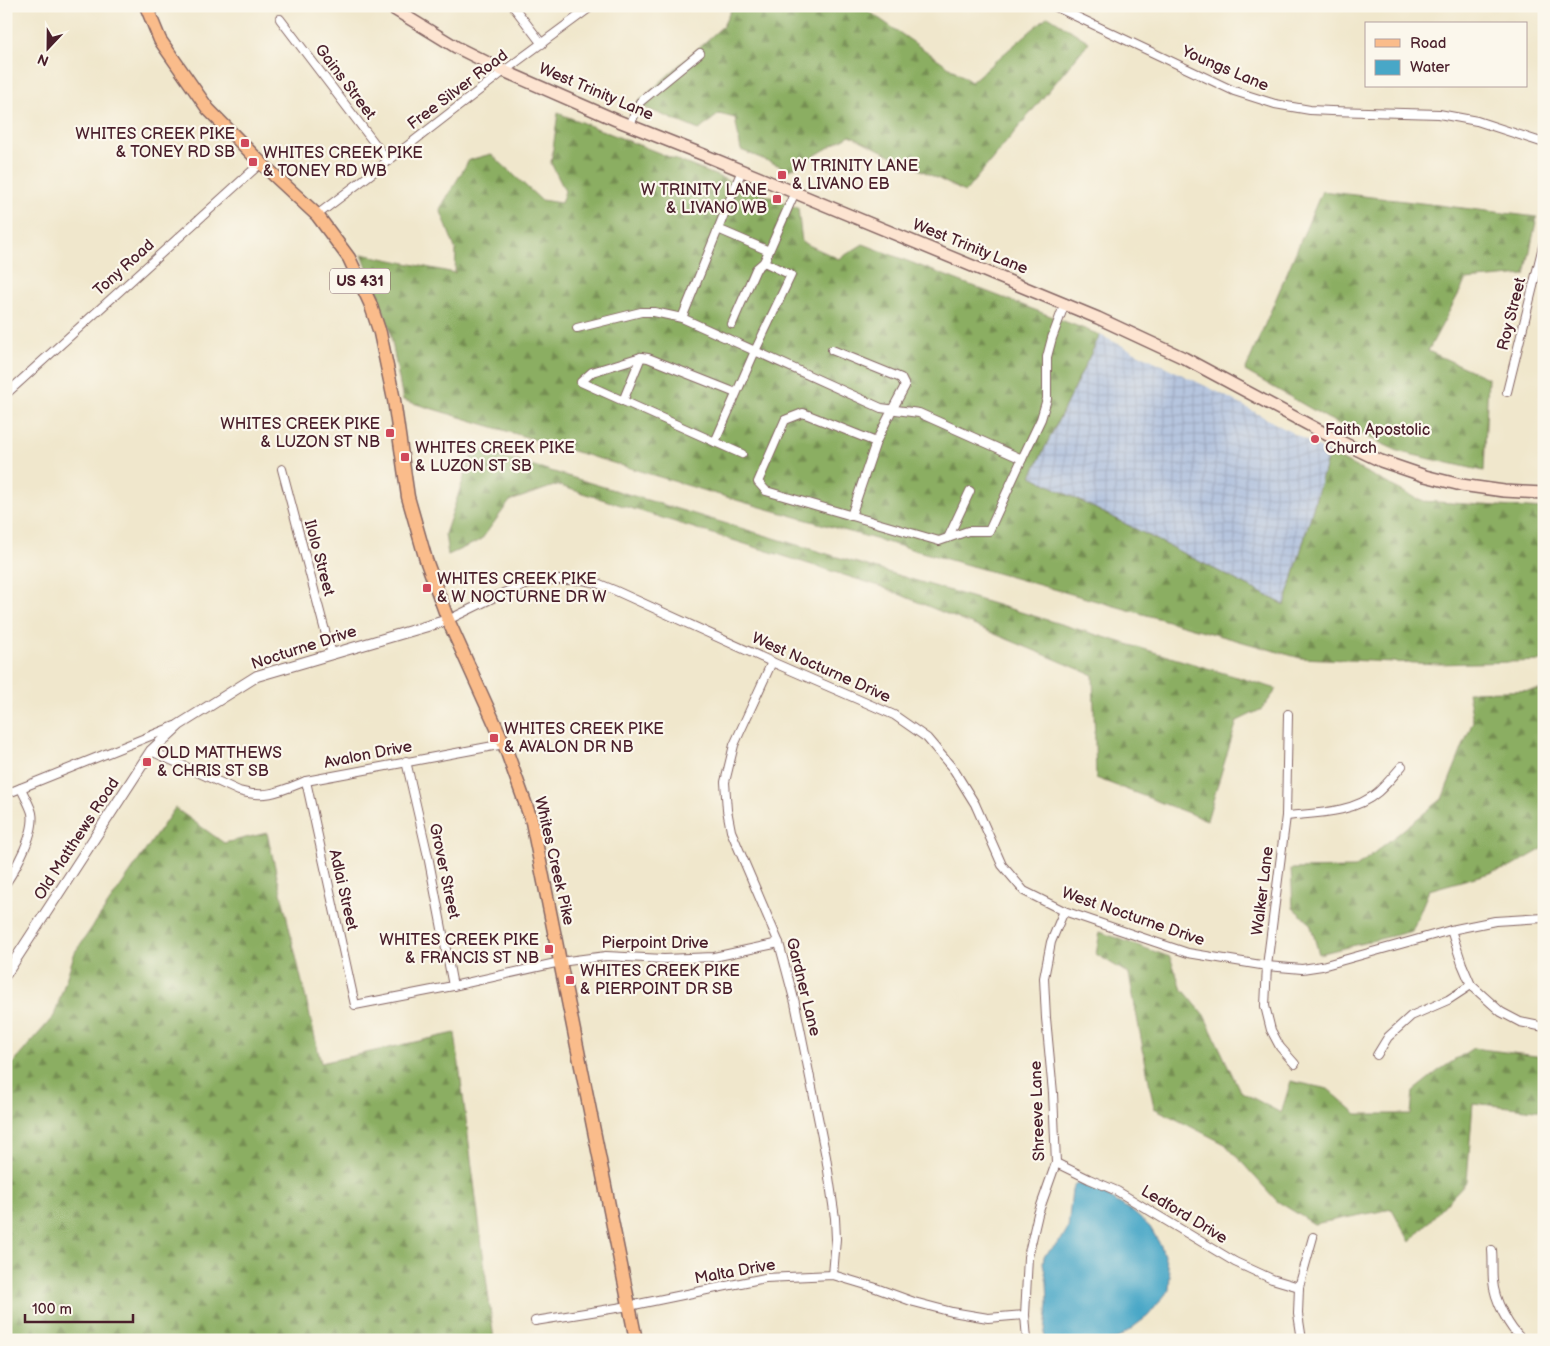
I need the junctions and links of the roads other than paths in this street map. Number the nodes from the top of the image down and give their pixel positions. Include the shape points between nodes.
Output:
1 (146, 6) edge
2 (389, 6) edge
3 (513, 6) edge
4 (592, 6) edge
5 (1054, 6) edge
6 (1070, 10) edge
7 (280, 19) dead end
8 (542, 44) junction
9 (700, 53) dead end
10 (504, 71) junction
11 (630, 125) junction
12 (1544, 143) edge
13 (388, 161) junction
14 (261, 163) junction
15 (742, 170) junction
16 (795, 192) junction
17 (317, 215) junction
18 (718, 229) junction
19 (1544, 242) edge
20 (769, 251) junction
21 (764, 262) junction
22 (1065, 303) junction
23 (682, 318) junction
24 (732, 324) dead end
25 (577, 328) dead end
26 (832, 350) dead end
27 (755, 351) junction
28 (641, 357) junction
29 (1507, 392) dead end
30 (736, 393) junction
31 (6, 394) edge
32 (623, 401) junction
33 (892, 410) junction
34 (715, 442) junction
35 (876, 442) junction
36 (742, 454) dead end
37 (1022, 459) junction
38 (282, 469) dead end
39 (970, 491) dead end
40 (1544, 493) edge
41 (851, 516) junction
42 (948, 538) junction
43 (448, 620) junction
44 (332, 653) junction
45 (772, 662) junction
46 (1288, 714) dead end
47 (179, 725) junction
48 (504, 744) junction
49 (151, 752) junction
50 (406, 761) junction
51 (1402, 766) dead end
52 (306, 781) junction
53 (20, 788) junction
54 (6, 794) edge
55 (1286, 816) junction
56 (6, 883) edge
57 (1064, 911) junction
58 (1544, 918) edge
59 (1451, 930) junction
60 (779, 943) junction
61 (560, 962) junction
62 (1267, 966) junction
63 (6, 974) edge
64 (1471, 985) junction
65 (453, 986) junction
66 (355, 1005) joint
67 (1544, 1027) edge
68 (1377, 1055) dead end
69 (1295, 1064) dead end
70 (1056, 1163) junction
71 (1313, 1237) dead end
72 (1492, 1250) dead end
73 (833, 1275) junction
74 (1299, 1287) junction
75 (629, 1306) junction
76 (1025, 1315) junction
77 (535, 1320) dead end
78 (636, 1340) edge
79 (1027, 1340) edge
80 (1302, 1340) edge
81 (1523, 1340) edge

1 - 14 main road, Whites Creek Pike / US 431 via 160,40 198,96
2 - 10 main road, West Trinity Lane via 456,47
3 - 8 street
4 - 8 street, Free Silver Road
5 - 6 street, Youngs Lane
6 - 12 street, Youngs Lane via 1234,91 1275,104 1310,110 1456,116
7 - 13 street, Gains Street
8 - 10 street, Free Silver Road
9 - 11 street via 640,102
10 - 11 main road, West Trinity Lane
10 - 13 street, Free Silver Road
11 - 15 main road, West Trinity Lane
13 - 17 street, Free Silver Road
14 - 17 main road, Whites Creek Pike / US 431
14 - 31 street, Tony Road
15 - 16 main road, West Trinity Lane
15 - 18 street
16 - 20 street
16 - 22 main road, West Trinity Lane
17 - 43 main road, Whites Creek Pike / US 431 via 350,258 380,333 394,400 408,497
18 - 20 street
18 - 23 street
19 - 29 street, Roy Street
20 - 21 street
21 - 24 street via 756,269
21 - 27 street via 790,275
22 - 37 street via 1047,357 1047,398
22 - 40 main road, West Trinity Lane via 1184,358 1381,461 1461,485
23 - 25 street via 641,312
23 - 27 street
26 - 33 street via 901,378 905,386
27 - 30 street
27 - 33 street via 881,408
28 - 30 street
28 - 32 street
28 - 32 street via 592,372 581,382
30 - 34 street
32 - 34 street
33 - 35 street
33 - 37 street via 919,413
34 - 36 street
35 - 41 street
35 - 41 street via 802,413 784,420 758,482 766,491
37 - 42 street via 989,531 968,531
38 - 44 street, Ilolo Street
39 - 42 street
41 - 42 street via 939,541
43 - 44 street, Nocturne Drive
43 - 45 street, West Nocturne Drive via 523,586 552,580 582,580 638,600
43 - 48 main road, Whites Creek Pike / US 431
44 - 47 street, Nocturne Drive via 258,676
45 - 57 street, West Nocturne Drive via 894,715 927,738 954,770 975,804 1002,865 1024,891
45 - 60 street, Gardner Lane via 734,746 725,782 731,831
46 - 55 street, Walker Lane
47 - 49 street, Old Matthews Road
47 - 53 street
48 - 50 street, Avalon Drive
48 - 61 main road, Whites Creek Pike / US 431 via 532,822
49 - 52 street, Avalon Drive via 239,791 277,793
49 - 63 street, Old Matthews Road
50 - 52 street, Avalon Drive
50 - 65 street, Grover Street
51 - 55 street via 1377,793 1358,805 1325,813
52 - 66 street, Adlai Street
53 - 54 street
53 - 56 street via 32,812 33,822
55 - 62 street, Walker Lane
57 - 62 street, West Nocturne Drive via 1188,953
57 - 70 street, Shreeve Lane via 1051,942 1044,978
58 - 59 street, West Nocturne Drive via 1495,921
59 - 62 street, West Nocturne Drive via 1322,966 1302,969
59 - 64 street
60 - 61 street, Pierpoint Drive via 714,957 606,956
60 - 73 street, Gardner Lane via 795,1003 826,1157 835,1218
61 - 65 street, Pierpoint Drive
61 - 75 main road, Whites Creek Pike / US 431
62 - 69 street, Walker Lane via 1265,1006 1271,1030
64 - 67 street via 1500,1012 1520,1022
64 - 68 street via 1448,1000 1411,1016 1388,1038
65 - 66 street, Pierpoint Drive
70 - 74 street, Ledford Drive via 1116,1191 1236,1262 1272,1279
70 - 76 street, Shreeve Lane via 1038,1214 1028,1257
71 - 74 street
72 - 81 street via 1493,1283 1499,1303 1508,1323
73 - 75 street, Malta Drive via 765,1278
73 - 76 street, Malta Drive via 952,1312 988,1318
74 - 80 street via 1298,1314
75 - 77 street, Malta Drive
75 - 78 main road, Whites Creek Pike / US 431
76 - 79 street, Shreeve Lane

